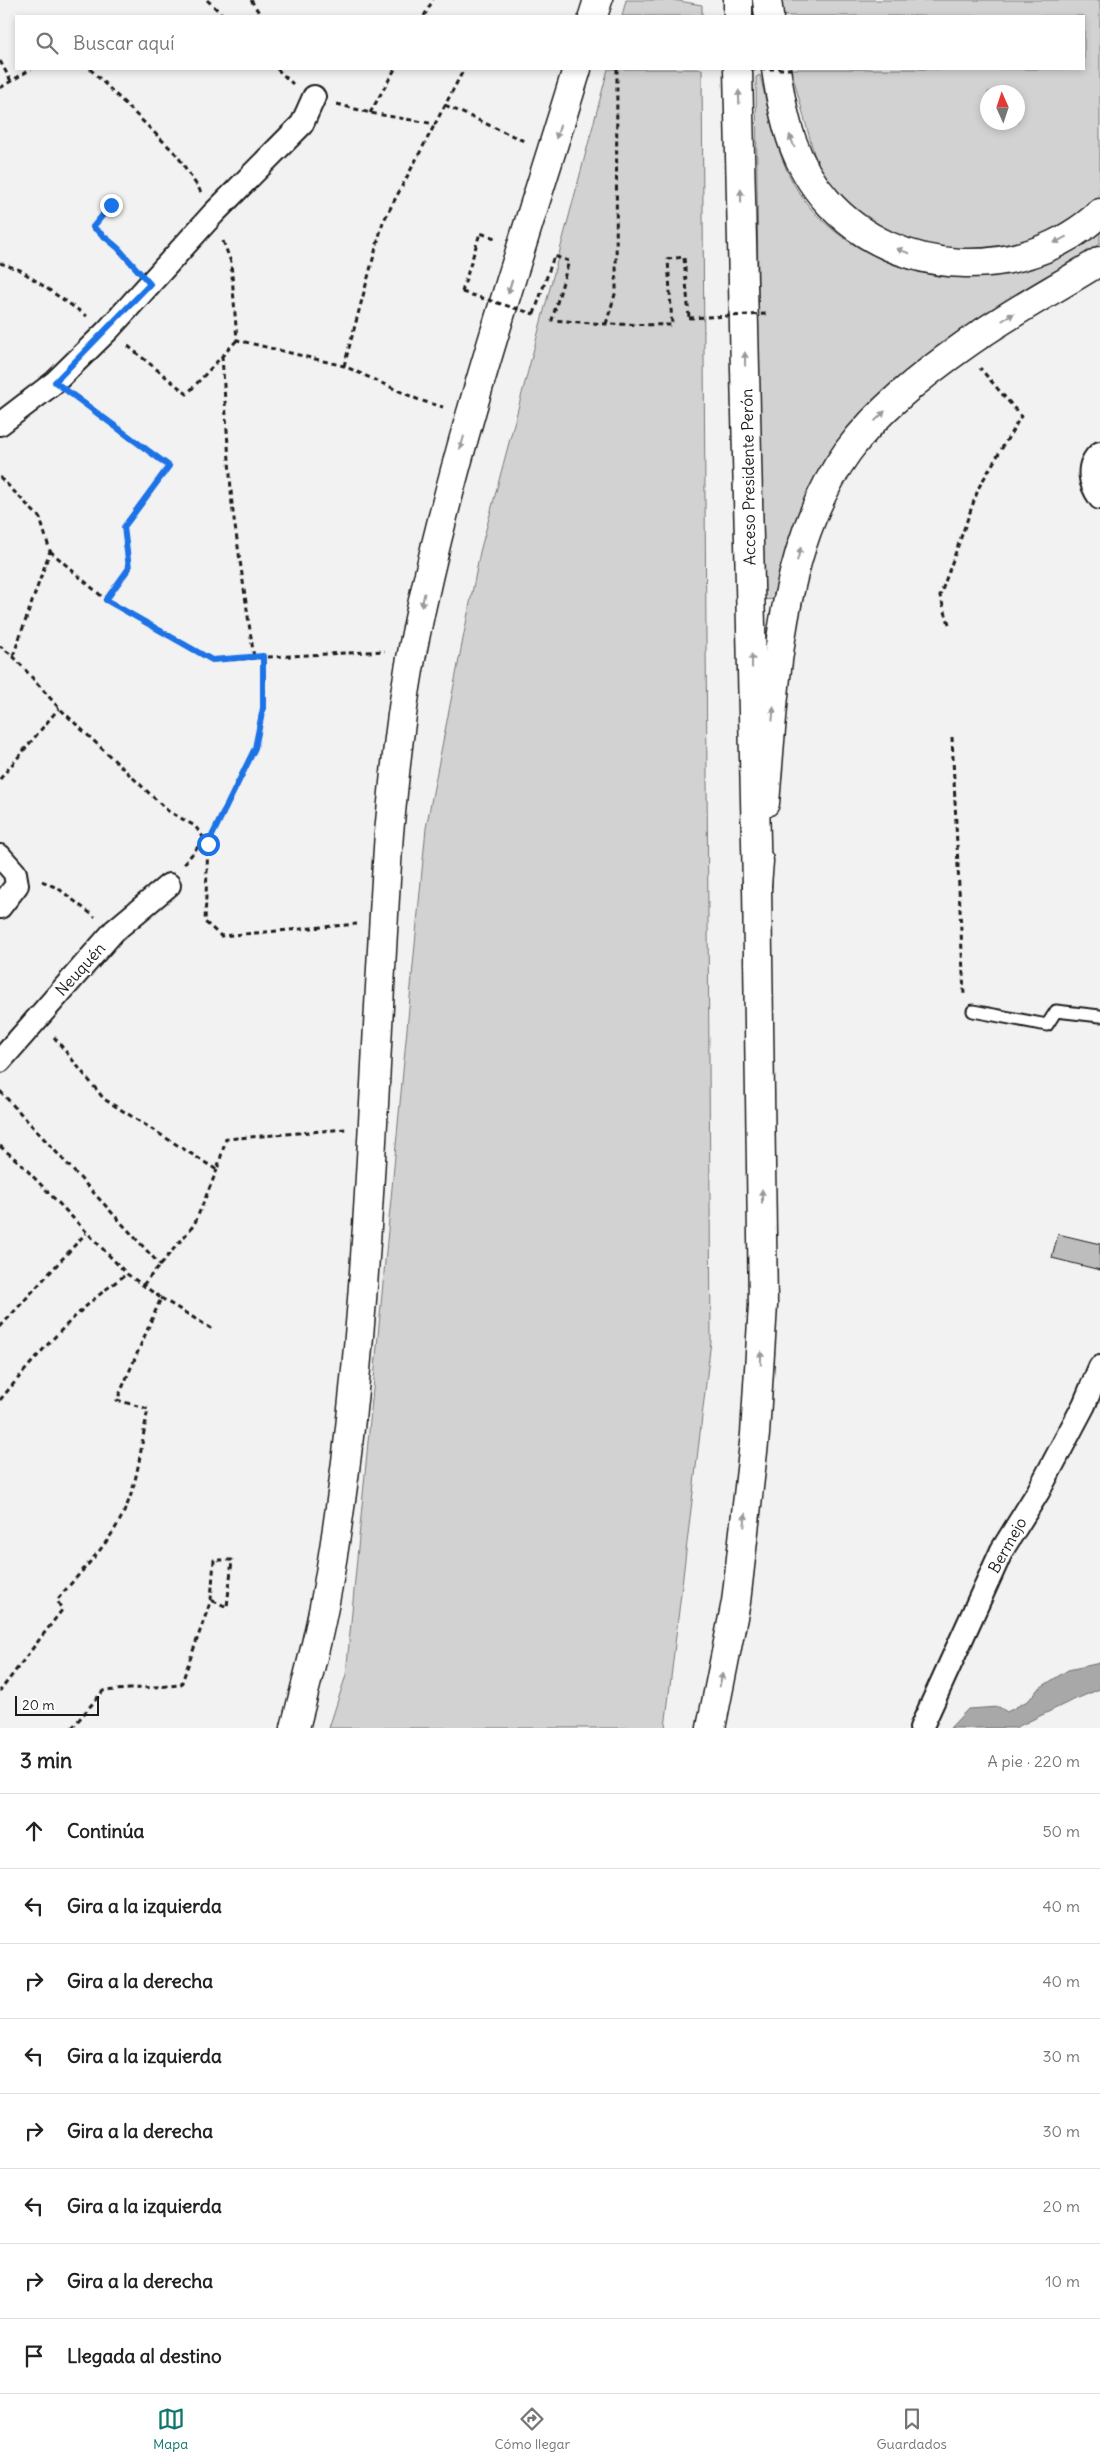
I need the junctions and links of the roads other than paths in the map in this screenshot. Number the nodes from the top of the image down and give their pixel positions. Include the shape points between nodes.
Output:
1 (598, 0) edge
2 (738, 0) edge
3 (767, 0) edge
4 (593, 15) edge
5 (738, 15) edge
6 (769, 15) edge
7 (577, 70) edge
8 (738, 70) edge
9 (776, 70) edge
10 (314, 97) road end
11 (1100, 212) edge
12 (1100, 261) edge
13 (0, 424) edge
14 (1100, 453) edge
15 (1100, 498) edge
16 (0, 856) edge
17 (168, 885) road end
18 (757, 885) junction
19 (0, 908) edge
20 (973, 1011) road end
21 (1100, 1016) edge
22 (0, 1061) edge
23 (1100, 1367) edge
24 (294, 1728) edge
25 (711, 1728) edge
26 (921, 1728) edge

1 - 4 main road
2 - 5 main road
3 - 6 main road
7 -> 24 main road via 470,415 447,497 412,650 396,760 382,922 358,1348 348,1446 330,1575
18 -> 8 main road, Acceso Presidente Perón
11 -> 9 main road via 1054,243 1004,260 948,263 884,245 860,231 827,202 801,162 782,111
10 - 13 street via 302,124 213,214 150,284 55,382
18 -> 12 main road via 774,704 792,580 812,515 836,469 865,431 920,379 962,347
14 - 15 street via 1090,475 1092,487
16 - 19 street via 15,873 17,885
17 - 22 street, Neuquén via 114,931
25 -> 18 main road via 736,1602 760,1369 762,1227
20 - 21 lane via 1047,1025 1056,1011
23 - 26 street, Bermejo via 1084,1405 1038,1492 1002,1550

